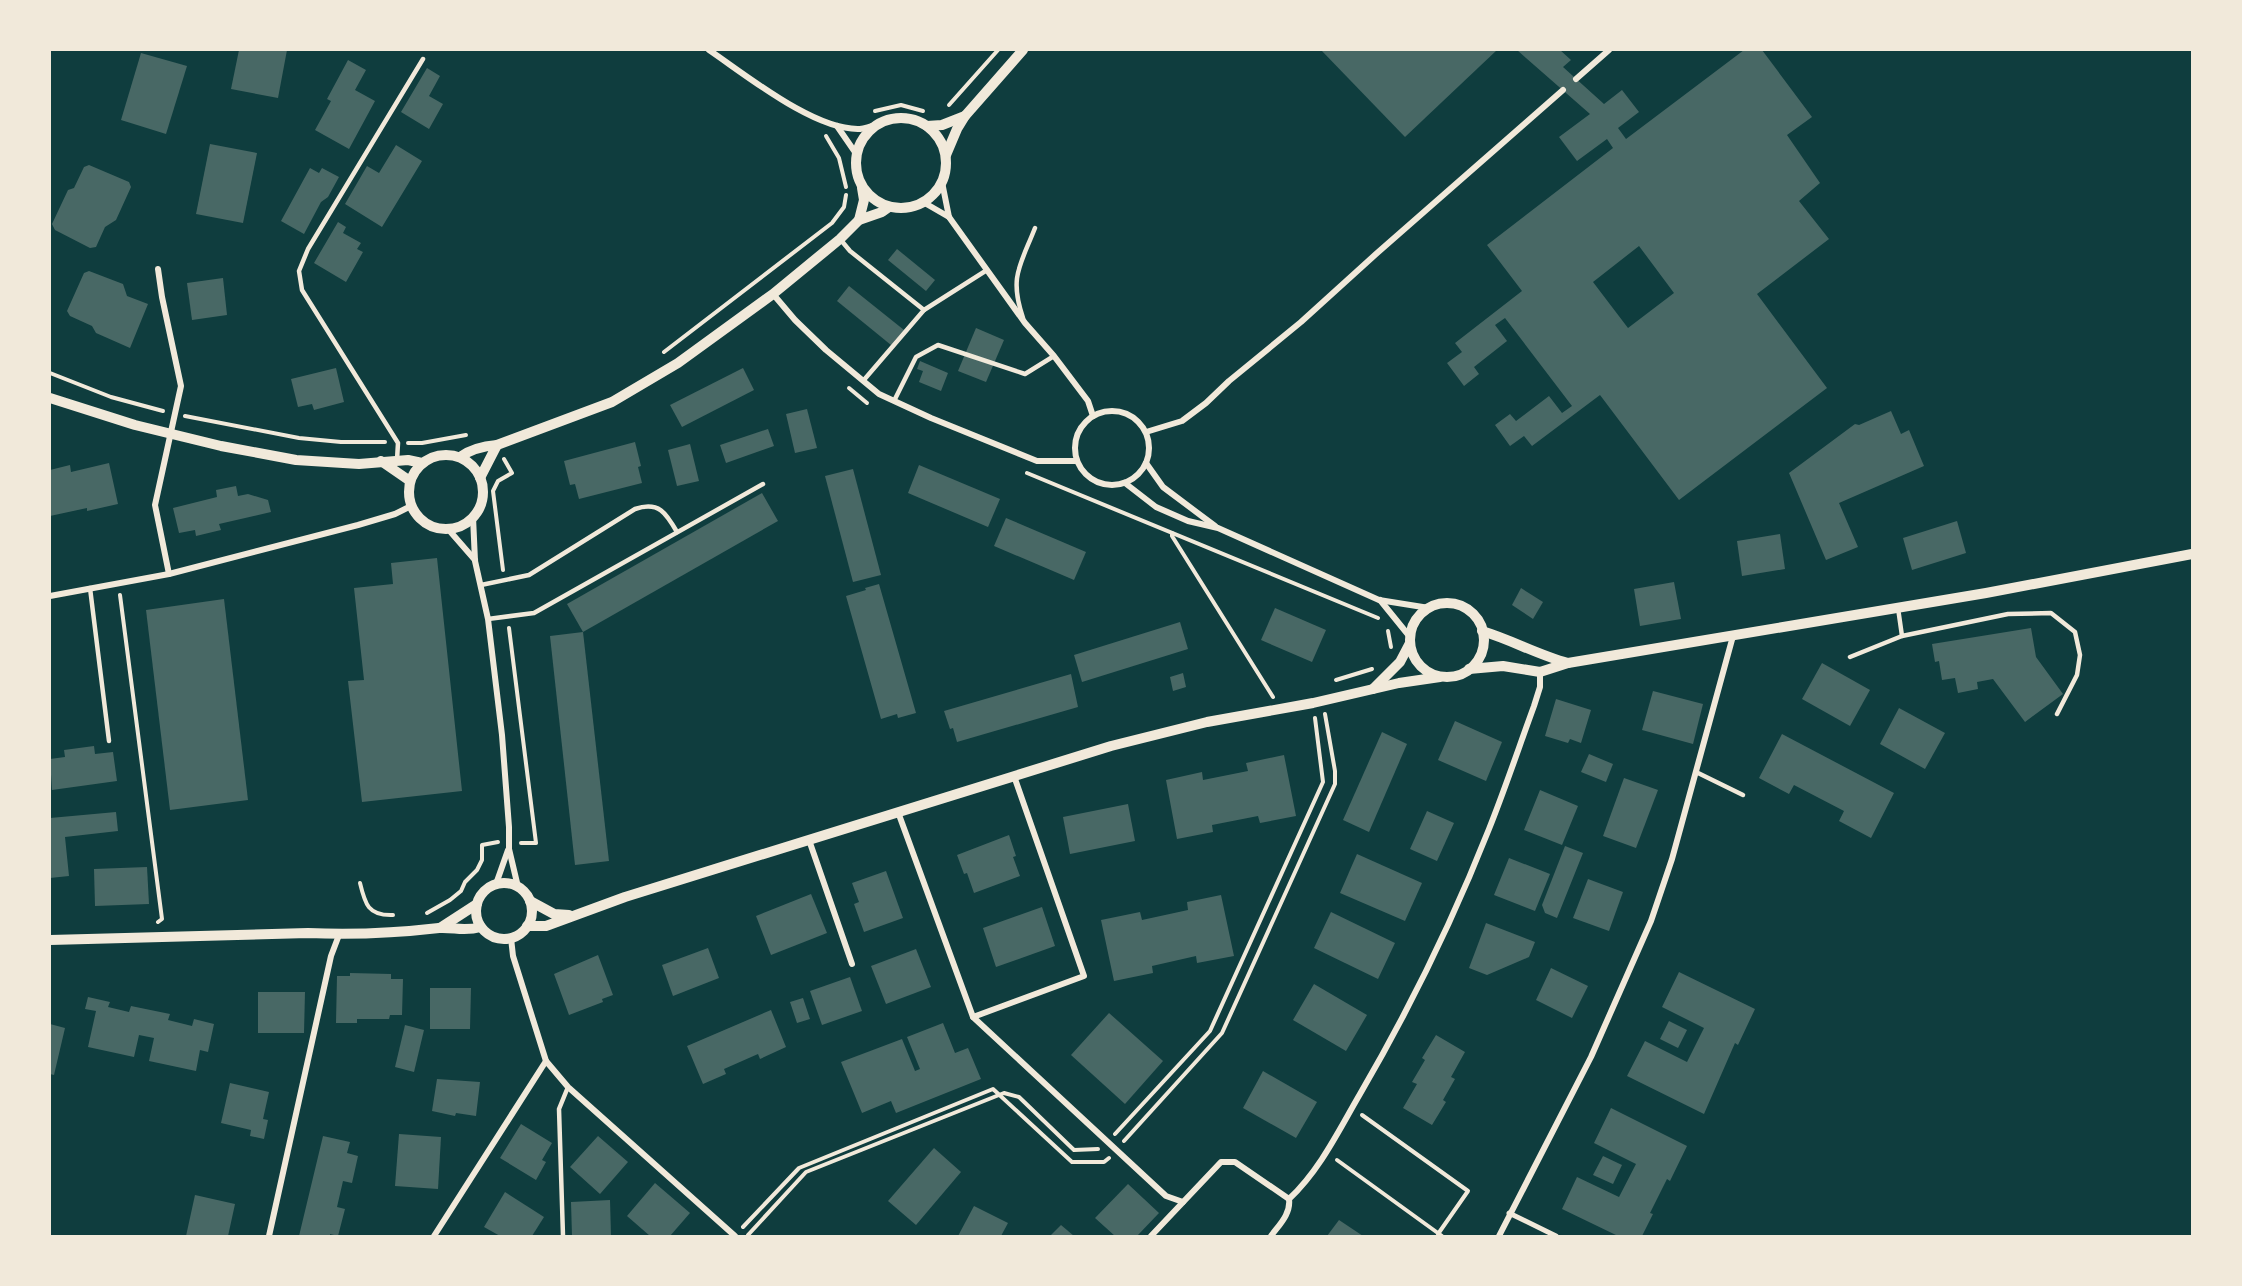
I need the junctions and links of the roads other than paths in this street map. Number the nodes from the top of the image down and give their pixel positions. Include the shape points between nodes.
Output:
1 (709, 50) edge
2 (1023, 50) edge
3 (1609, 50) edge
4 (423, 59) dead end
5 (1576, 79) dead end
6 (1563, 90) dead end
7 (965, 116) junction
8 (878, 124) junction
9 (836, 126) junction
10 (927, 126) junction
11 (857, 155) junction
12 (945, 155) junction
13 (942, 182) junction
14 (862, 186) junction
15 (924, 202) junction
16 (889, 207) junction
17 (949, 217) junction
18 (859, 220) junction
19 (1035, 228) dead end
20 (840, 239) junction
21 (158, 269) dead end
22 (987, 270) junction
23 (773, 294) junction
24 (924, 310) junction
25 (1025, 323) junction
26 (1054, 356) junction
27 (863, 381) junction
28 (50, 398) edge
29 (894, 401) junction
30 (1093, 416) junction
31 (1146, 432) junction
32 (170, 434) junction
33 (497, 445) junction
34 (460, 457) junction
35 (397, 460) junction
36 (381, 461) junction
37 (1077, 461) junction
38 (422, 463) junction
39 (1146, 463) junction
40 (480, 478) junction
41 (410, 481) junction
42 (1125, 483) junction
43 (763, 484) dead end
44 (411, 506) junction
45 (473, 517) junction
46 (1218, 528) junction
47 (448, 529) junction
48 (677, 532) junction
49 (2193, 554) edge
50 (475, 561) junction
51 (169, 574) junction
52 (481, 585) junction
53 (90, 588) junction
54 (50, 596) edge
55 (1379, 600) junction
56 (1429, 608) junction
57 (1898, 608) junction
58 (488, 619) junction
59 (1482, 631) junction
60 (1733, 636) junction
61 (1902, 636) junction
62 (1410, 640) junction
63 (1850, 657) dead end
64 (1568, 663) junction
65 (1469, 669) junction
66 (1540, 672) junction
67 (1440, 677) junction
68 (1373, 690) junction
69 (2057, 714) dead end
70 (109, 741) dead end
71 (1696, 772) junction
72 (1014, 776) junction
73 (1743, 795) dead end
74 (898, 811) junction
75 (809, 840) junction
76 (509, 849) junction
77 (496, 884) junction
78 (518, 887) junction
79 (530, 901) junction
80 (477, 904) junction
81 (572, 916) junction
82 (527, 926) junction
83 (481, 927) junction
84 (440, 928) junction
85 (339, 935) junction
86 (511, 938) junction
87 (50, 940) edge
88 (852, 964) dead end
89 (973, 1017) junction
90 (546, 1061) junction
91 (568, 1087) junction
92 (1289, 1199) junction
93 (1183, 1202) junction
94 (1509, 1213) junction
95 (269, 1236) edge
96 (434, 1236) edge
97 (563, 1236) edge
98 (735, 1236) edge
99 (1151, 1236) edge
100 (1271, 1236) edge
101 (1499, 1236) edge
102 (1556, 1236) edge

1 - 9 street via 795,109
2 - 7 street
3 - 5 street
4 - 35 lane via 308,249 299,271 302,290 398,443
6 - 31 street via 1206,403 1182,421
7 - 10 street
7 - 12 street
8 - 9 street via 862,129
8 - 10 street via 898,118
8 - 11 street via 861,142
9 - 11 street
10 - 12 street via 942,144
11 - 14 street
12 - 13 street
13 - 15 street
13 - 17 street
14 - 16 street
14 - 18 street via 864,200
15 - 16 street via 913,207
15 - 17 street
16 - 18 street
17 - 22 street
18 - 20 street
19 - 25 lane via 1015,283
20 - 23 street
20 - 24 lane
21 - 32 street via 181,386
22 - 24 lane
22 - 25 street
23 - 27 street via 795,320
23 - 33 street via 678,363 612,402
24 - 27 lane
25 - 26 street
26 - 29 lane via 1025,374 938,345 916,357
26 - 30 street via 1088,400
27 - 29 street
28 - 32 street
29 - 37 street via 1037,461
30 - 31 street via 1105,411 1129,414
30 - 37 street via 1075,440
31 - 39 street
32 - 36 street via 296,460 359,464
32 - 51 street via 155,505
33 - 34 street via 487,445
33 - 40 street
34 - 38 street via 436,456
34 - 40 street
35 - 36 street
35 - 38 street
36 - 41 street
37 - 42 street via 1091,480 1114,486
38 - 41 street
39 - 42 street via 1134,479
39 - 46 street via 1163,487
40 - 45 street via 482,498
41 - 44 street
42 - 46 street via 1156,507
43 - 48 lane
44 - 47 street via 429,525
44 - 51 street via 358,525
45 - 47 street
45 - 50 street
46 - 55 street
47 - 50 street
48 - 52 lane via 663,511 646,505 529,575
48 - 58 lane via 534,613
49 - 57 street
50 - 52 street
51 - 53 street
52 - 58 street
53 - 54 street
53 - 70 lane
55 - 56 street
55 - 62 street
56 - 59 street via 1447,603 1459,605 1478,620
56 - 62 street via 1416,620
57 - 60 street
57 - 61 lane
58 - 76 street via 502,735
59 - 64 street
59 - 65 street via 1481,652
60 - 64 street
60 - 71 street
61 - 63 lane
61 - 69 lane via 2008,614 2051,613 2075,632 2080,655 2077,675
62 - 67 street via 1419,665
62 - 68 street via 1400,662
64 - 66 street
65 - 66 street via 1503,666
65 - 67 street
66 - 92 street via 1534,706 1488,830 1424,976 1392,1040 1326,1152
67 - 68 street
68 - 72 street via 1175,730
71 - 73 lane
71 - 94 street via 1651,921 1591,1057
72 - 74 street
72 - 89 street via 1084,976
74 - 75 street
74 - 89 street
75 - 81 street
75 - 88 street
76 - 77 street
76 - 78 street
77 - 78 street
77 - 80 street via 484,891
78 - 79 street
79 - 81 street via 554,914
79 - 82 street via 531,918
80 - 83 street
80 - 84 street
81 - 82 street via 546,926
82 - 86 street
83 - 84 street via 466,931
83 - 86 street via 491,936
84 - 85 street
85 - 87 street
85 - 95 street via 331,956
86 - 90 street via 513,956
89 - 93 street via 1166,1196
90 - 91 street
90 - 96 street
91 - 97 lane via 559,1109
91 - 98 street
92 - 93 street via 1235,1162 1221,1162
92 - 100 street via 1285,1218
93 - 99 street
94 - 101 street
94 - 102 street

